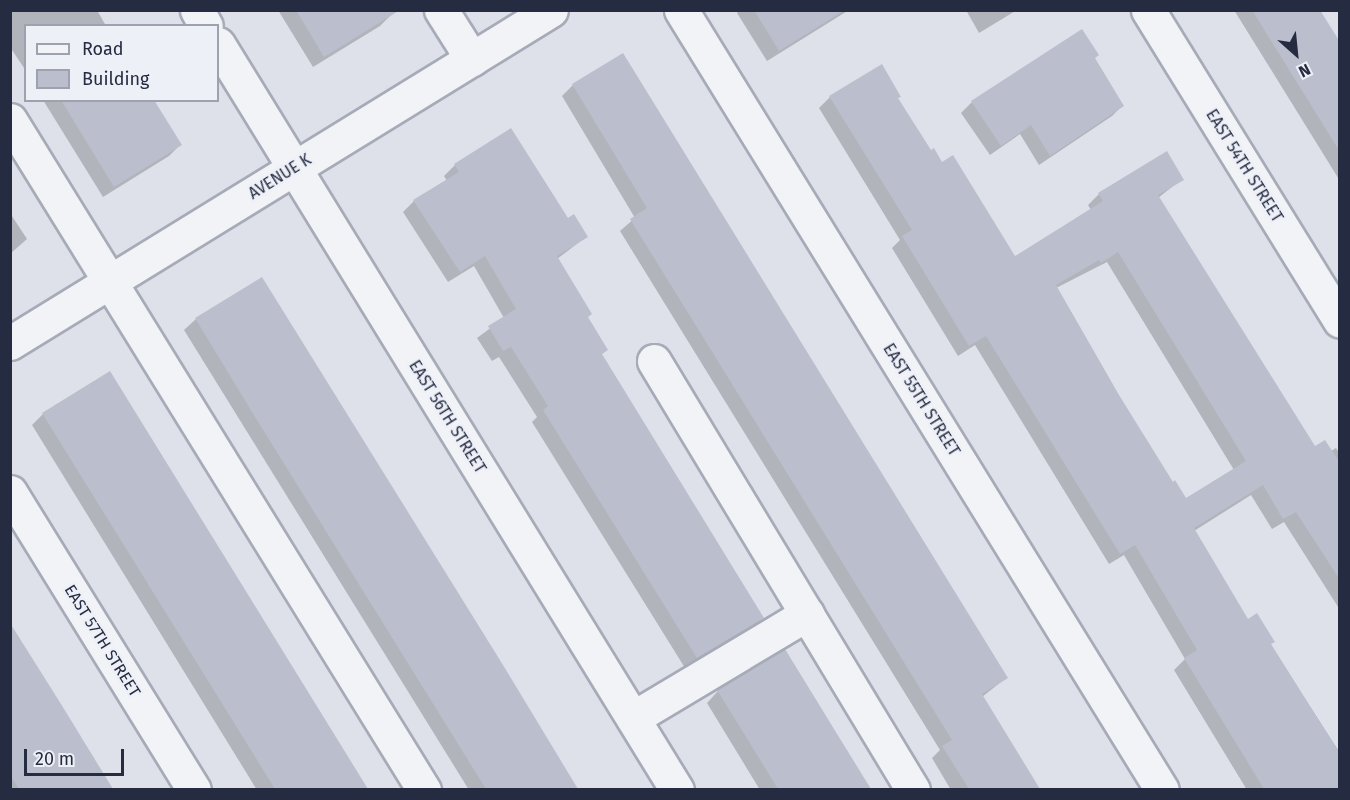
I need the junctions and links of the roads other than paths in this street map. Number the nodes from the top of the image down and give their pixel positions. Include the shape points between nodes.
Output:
1 (197, 10) edge
2 (441, 10) edge
3 (551, 10) edge
4 (681, 10) edge
5 (1148, 10) edge
6 (205, 24) edge
7 (219, 46) edge
8 (472, 59) junction
9 (10, 120) edge
10 (294, 168) junction
11 (111, 282) junction
12 (1340, 321) edge
13 (10, 343) edge
14 (654, 361) dead end
15 (10, 492) edge
16 (807, 614) junction
17 (633, 718) junction
18 (194, 789) edge
19 (424, 789) edge
20 (677, 789) edge
21 (913, 789) edge
22 (1162, 789) edge

1 - 6 street
2 - 8 street
3 - 8 street, AVENUE K
4 - 22 street, EAST 55TH STREET
5 - 12 street, EAST 54TH STREET
7 - 10 street, EAST 56TH STREET
8 - 10 street, AVENUE K
9 - 11 street
10 - 11 street, AVENUE K
10 - 17 street, EAST 56TH STREET
11 - 13 street, AVENUE K
11 - 19 street
14 - 16 street
15 - 18 street, EAST 57TH STREET
16 - 17 street
16 - 21 street
17 - 20 street, EAST 56TH STREET

